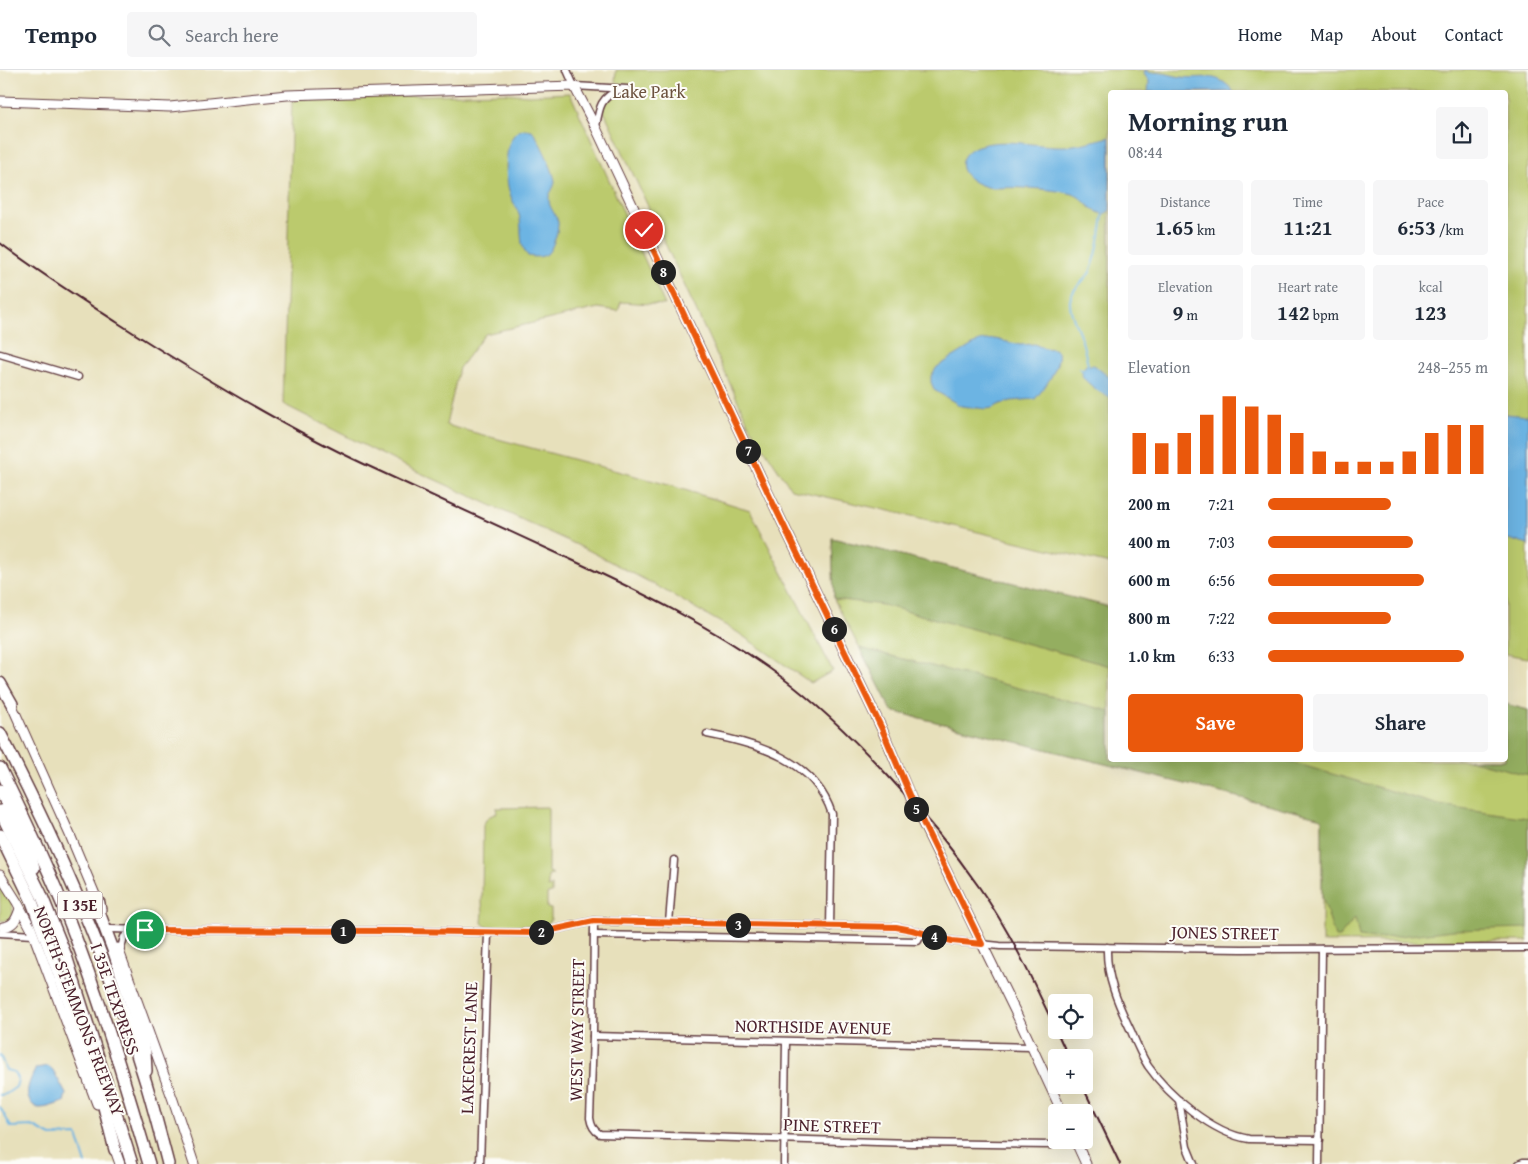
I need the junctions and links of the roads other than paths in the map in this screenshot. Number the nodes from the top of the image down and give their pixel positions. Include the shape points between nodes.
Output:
1 (567, 70) edge
2 (574, 86) junction
3 (0, 101) edge
4 (596, 128) junction
5 (0, 354) edge
6 (78, 377) dead end
7 (0, 678) edge
8 (0, 683) edge
9 (12, 704) junction
10 (0, 733) edge
11 (706, 734) dead end
12 (0, 768) edge
13 (0, 790) edge
14 (0, 811) edge
15 (0, 835) edge
16 (674, 860) dead end
17 (0, 874) edge
18 (41, 894) junction
19 (98, 903) junction
20 (20, 909) junction
21 (594, 921) junction
22 (669, 923) junction
23 (830, 927) junction
24 (1, 929) edge
25 (110, 929) junction
26 (145, 930) junction
27 (488, 933) junction
28 (922, 933) junction
29 (33, 935) junction
30 (594, 935) junction
31 (982, 944) junction
32 (1107, 947) junction
33 (1528, 948) edge
34 (1322, 949) junction
35 (120, 954) junction
36 (593, 1036) junction
37 (786, 1042) junction
38 (1031, 1047) junction
39 (146, 1084) junction
40 (1179, 1100) junction
41 (1058, 1104) edge
42 (600, 1134) joint
43 (784, 1140) junction
44 (1320, 1140) junction
45 (1048, 1145) edge
46 (1079, 1149) edge
47 (115, 1150) junction
48 (1528, 1162) edge
49 (120, 1164) edge
50 (132, 1164) edge
51 (149, 1164) edge
52 (168, 1164) edge
53 (194, 1164) edge
54 (480, 1164) edge
55 (784, 1164) edge
56 (1086, 1164) edge
57 (1194, 1164) edge
58 (1319, 1164) edge
59 (1519, 1164) edge

1 - 2 street
2 - 3 main road via 296,94 170,107
2 - 4 main road
2 - 4 street via 625,89 610,94 602,103
4 - 31 main road
5 - 6 street
7 - 9 main road
8 - 9 highway
9 - 19 main road
10 - 39 highway, NORTH STEMMONS FREEWAY / I 35E via 81,908 115,992
11 - 23 street via 755,745 778,755 807,774 828,801 832,814
12 - 51 highway, I 35E TEXPRESS via 70,923 119,1063
13 - 18 highway via 30,852
14 - 18 highway, NORTH STEMMONS FREEWAY / I 35E
15 - 47 highway via 31,899 69,1002
16 - 22 street
17 - 20 main road, NORTH STEMMONS FREEWAY
18 - 50 highway, NORTH STEMMONS FREEWAY / I 35E via 66,956
19 - 25 main road
19 - 39 highway via 145,1052
20 - 24 main road via 14,922
20 - 29 main road, NORTH STEMMONS FREEWAY
21 - 22 street, JONES STREET
21 - 27 street, JONES STREET via 538,933
21 - 30 street, WEST WAY STREET
22 - 23 street, JONES STREET
23 - 28 street, JONES STREET via 896,927
24 - 29 street
25 - 26 street, JONES STREET
25 - 35 main road
26 - 27 street, JONES STREET
26 - 35 street, JONES STREET via 124,936
27 - 54 street, LAKECREST LANE
28 - 30 street via 918,941
28 - 31 street, JONES STREET
29 - 47 main road, NORTH STEMMONS FREEWAY
30 - 36 street, WEST WAY STREET
31 - 32 street, JONES STREET
31 - 38 main road
32 - 34 street, JONES STREET
32 - 40 street via 1107,966 1121,1010 1143,1056
33 - 34 street, JONES STREET
34 - 44 street
35 - 53 main road
36 - 37 street, NORTHSIDE AVENUE
36 - 42 street, WEST WAY STREET via 590,1118 591,1125
37 - 38 street, NORTHSIDE AVENUE
37 - 43 street
38 - 41 main road
39 - 52 highway, NORTH STEMMONS FREEWAY / I 35E
40 - 44 street via 1208,1122 1239,1137
40 - 57 street via 1187,1147
42 - 43 street, PINE STREET
43 - 45 street, PINE STREET
43 - 55 street
44 - 58 street
46 - 56 main road
47 - 49 main road, NORTH STEMMONS FREEWAY
48 - 59 street

